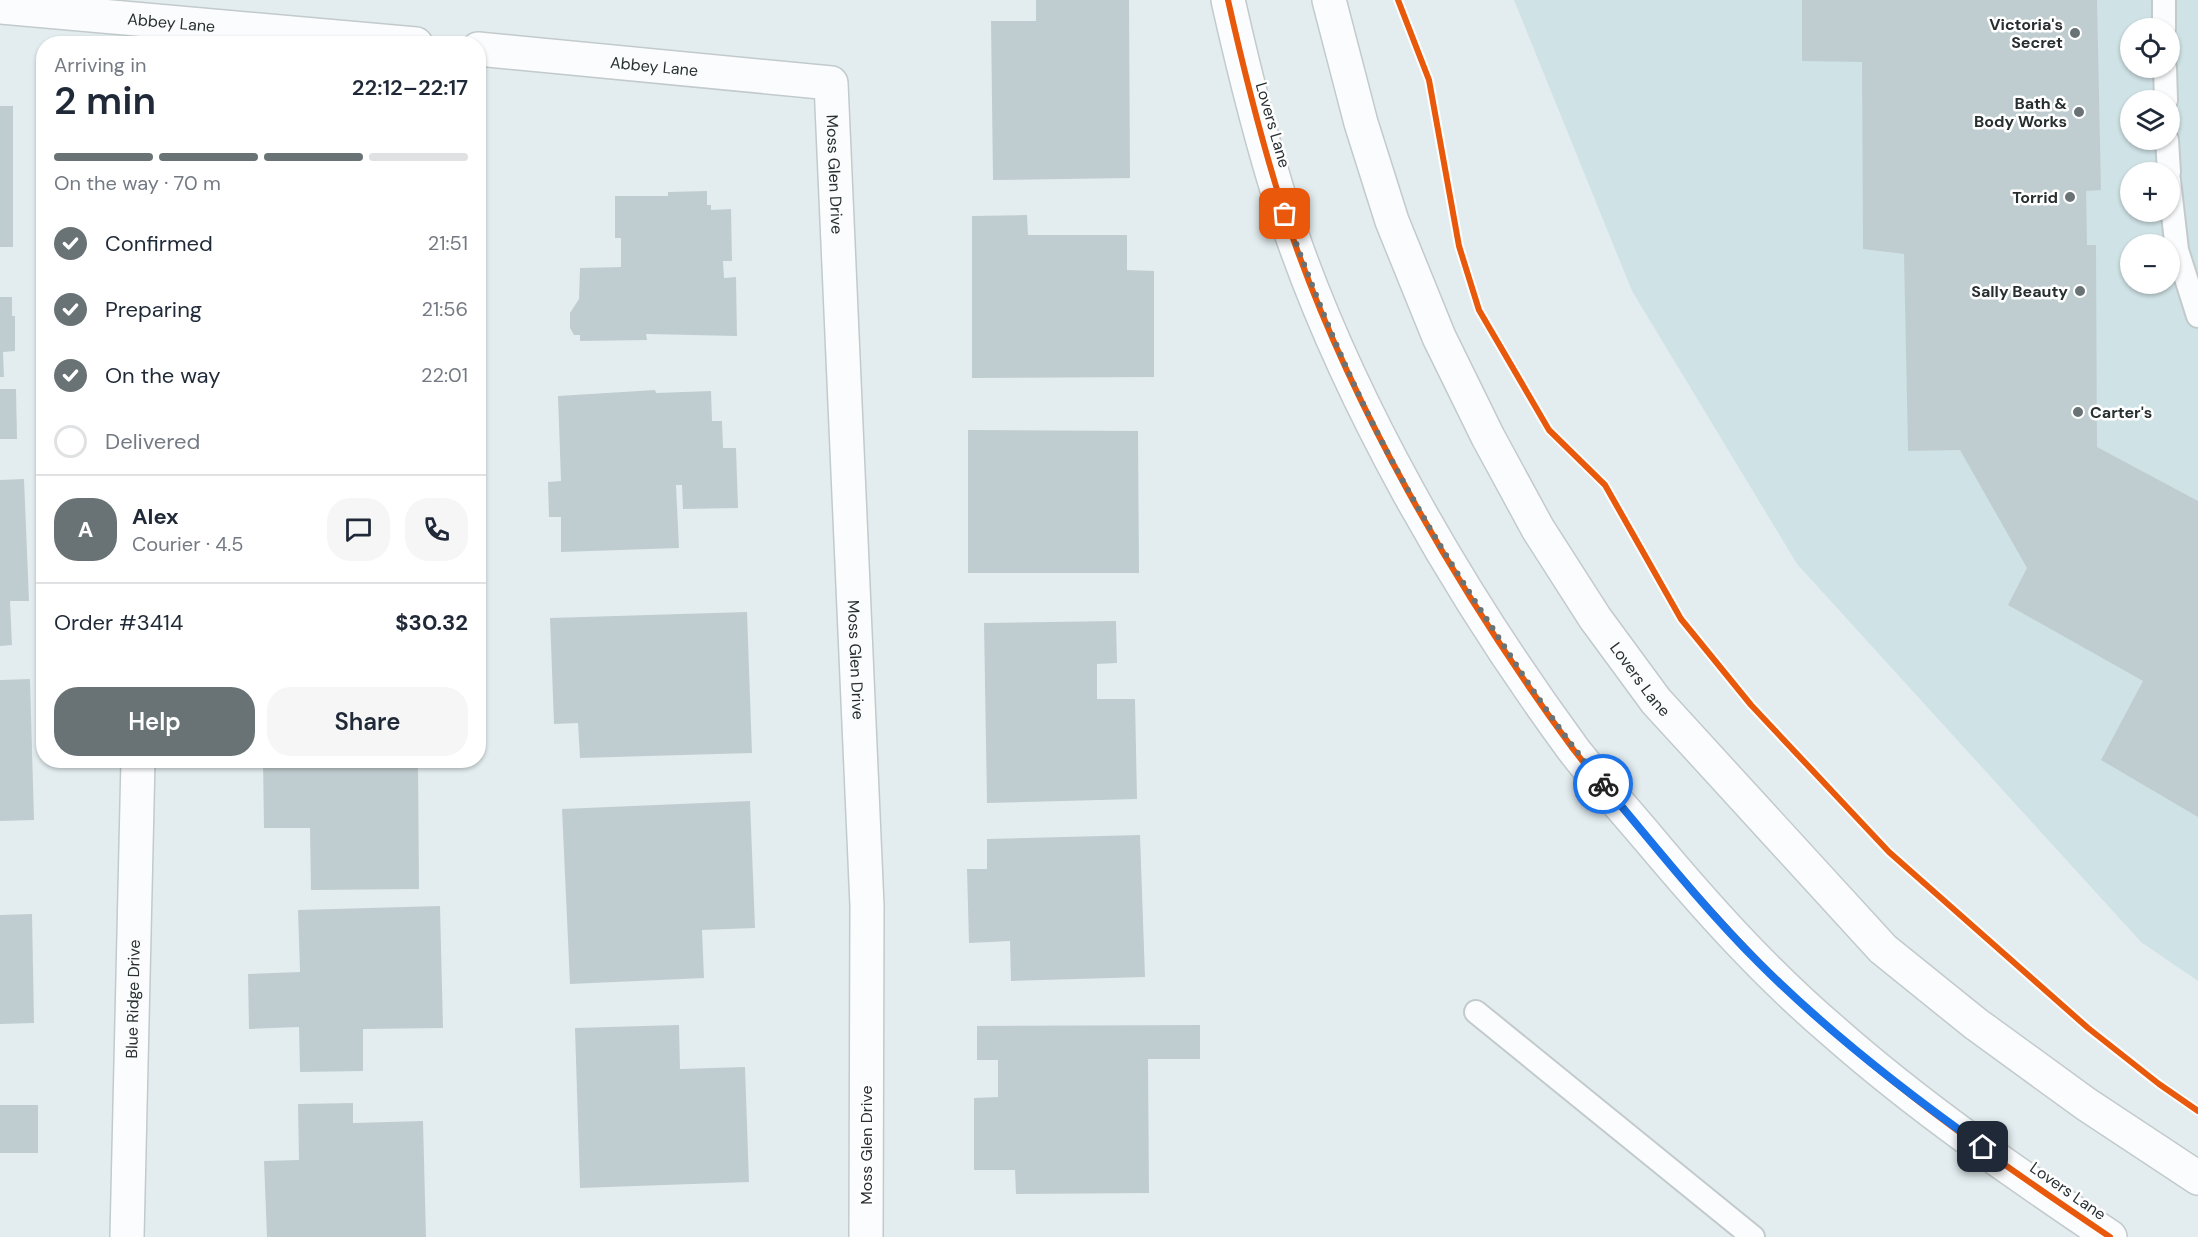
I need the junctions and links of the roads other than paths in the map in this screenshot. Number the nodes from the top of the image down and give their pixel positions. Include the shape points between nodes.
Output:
1 (1228, 0) edge
2 (1329, 0) edge
3 (2164, 0) edge
4 (0, 7) edge
5 (2164, 18) edge
6 (154, 31) edge
7 (255, 36) edge
8 (486, 50) edge
9 (831, 83) joint
10 (2174, 222) edge
11 (2198, 316) edge
12 (138, 768) edge
13 (1476, 1012) dead end
14 (2198, 1179) edge
15 (127, 1237) edge
16 (866, 1237) edge
17 (1753, 1237) edge
18 (2110, 1237) edge

1 - 18 street, Lovers Lane via 1242,65 1285,214 1359,394 1456,573 1575,750 1736,938 1834,1033 1945,1120
2 - 14 street, Lovers Lane via 1392,221 1439,337 1538,529 1595,618 1656,701 1883,949 2067,1091
3 - 5 lane
4 - 6 street, Abbey Lane
6 - 7 street, Abbey Lane
8 - 9 street, Abbey Lane
9 - 16 street, Moss Glen Drive via 867,906
10 - 11 lane via 2177,250
12 - 15 street, Blue Ridge Drive
13 - 17 lane

